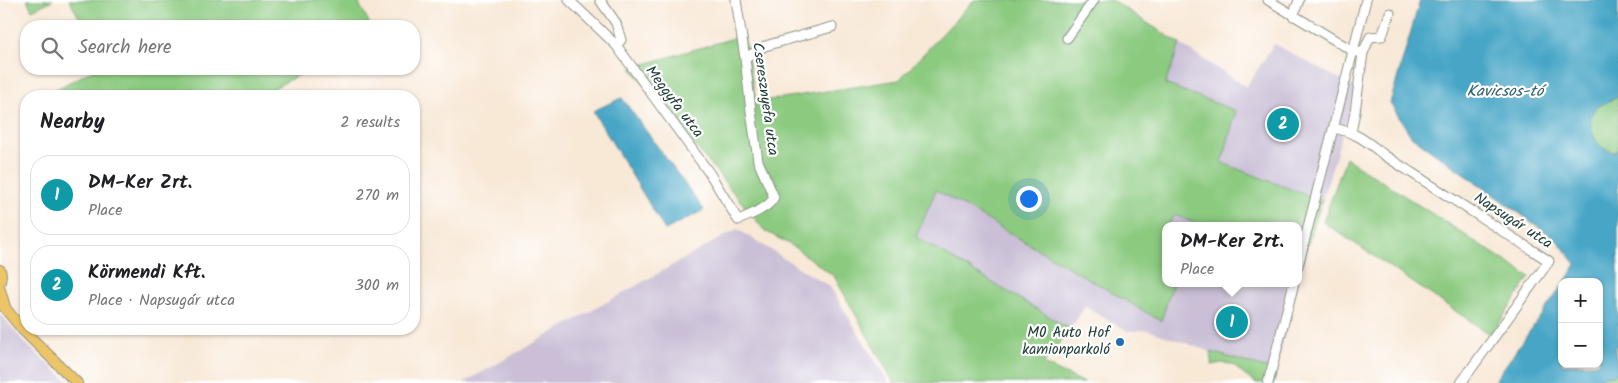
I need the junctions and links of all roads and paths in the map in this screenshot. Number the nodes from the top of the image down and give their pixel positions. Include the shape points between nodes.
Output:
1 (569, 0) edge
2 (600, 0) edge
3 (736, 0) edge
4 (1094, 0) edge
5 (1268, 0) edge
6 (1299, 0) edge
7 (1366, 0) edge
8 (1390, 13) dead end
9 (1293, 16) junction
10 (832, 26) dead end
11 (1067, 38) dead end
12 (616, 45) junction
13 (1353, 51) junction
14 (1363, 53) junction
15 (745, 58) junction
16 (1334, 128) junction
17 (1351, 132) junction
18 (774, 200) joint
19 (1302, 251) edge
20 (0, 270) edge
21 (0, 282) edge
22 (1293, 287) edge
23 (0, 290) edge
24 (2, 304) edge
25 (20, 326) edge
26 (28, 335) edge
27 (77, 383) edge
28 (1268, 383) edge
29 (1461, 383) edge

1 - 12 street, Meggyfa utca
2 - 12 street via 616,23 621,40
3 - 15 street, Cseresznyefa utca
4 - 11 street
5 - 9 street
6 - 9 street
7 - 13 street
8 - 14 street via 1382,36 1370,37
9 - 13 street
10 - 15 street via 766,46
12 - 18 street, Meggyfa utca via 710,174 738,220
13 - 14 street
13 - 16 street
14 - 17 street
15 - 18 street, Cseresznyefa utca via 758,161
16 - 17 street, Napsugár utca
16 - 19 street
17 - 29 street, Napsugár utca via 1549,260
20 - 21 main road
22 - 28 street
23 - 24 main road
24 - 25 main road
26 - 27 main road

